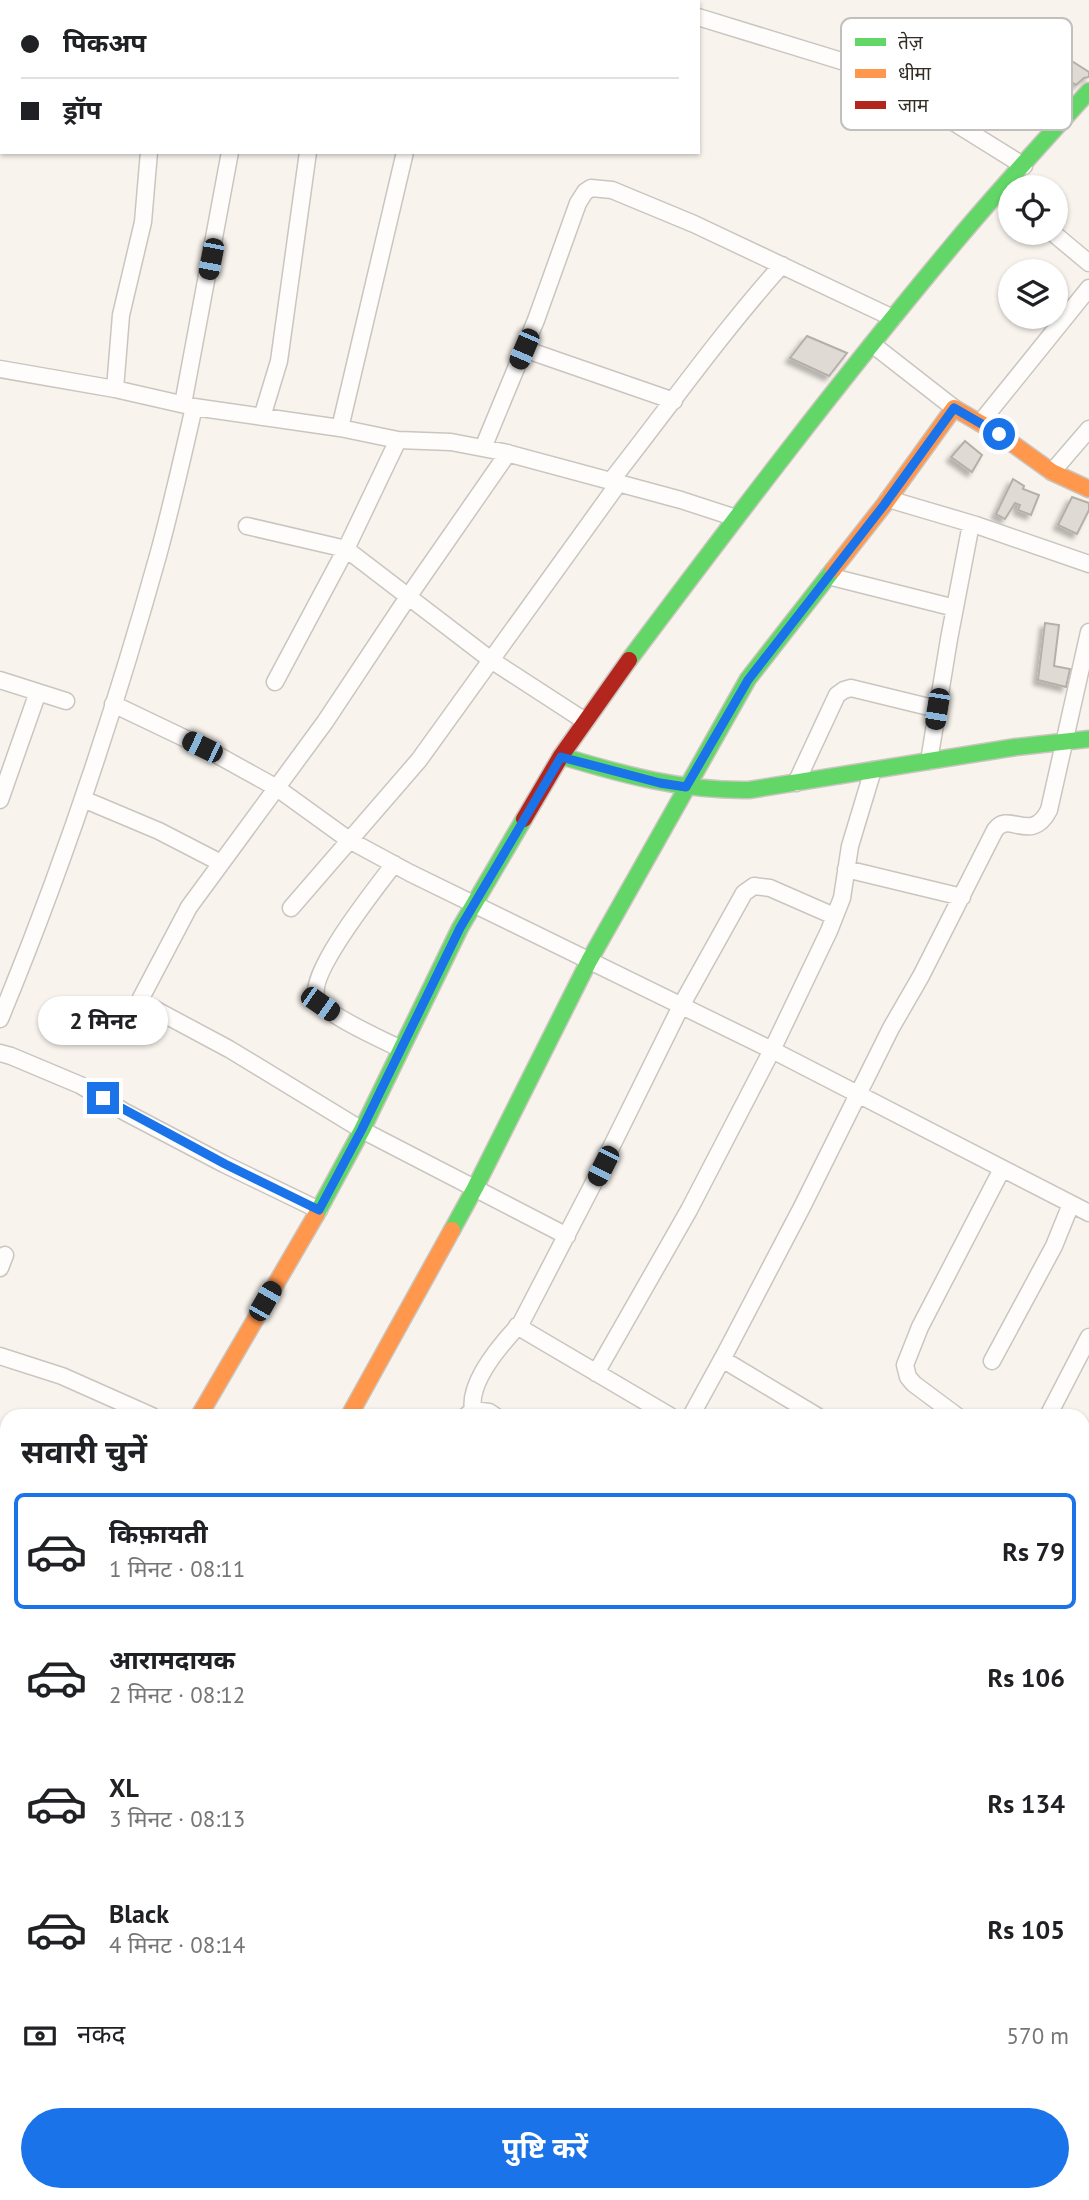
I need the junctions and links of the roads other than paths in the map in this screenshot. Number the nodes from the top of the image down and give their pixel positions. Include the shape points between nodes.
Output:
1 (700, 18) edge
2 (841, 61) edge
3 (1089, 92) edge
4 (1072, 111) edge
5 (966, 130) edge
6 (1056, 130) edge
7 (149, 154) edge
8 (230, 154) edge
9 (308, 154) edge
10 (405, 154) edge
11 (1024, 166) junction
12 (1018, 175) edge
13 (998, 201) edge
14 (1067, 245) edge
15 (1089, 263) edge
16 (782, 265) junction
17 (1089, 288) edge
18 (893, 318) junction
19 (872, 344) junction
20 (524, 349) junction
21 (0, 369) edge
22 (115, 388) junction
23 (674, 401) junction
24 (189, 406) junction
25 (954, 408) junction
26 (262, 417) junction
27 (980, 423) junction
28 (340, 428) junction
29 (1089, 429) edge
30 (398, 440) junction
31 (483, 448) junction
32 (508, 453) junction
33 (1052, 472) junction
34 (614, 483) junction
35 (1089, 489) edge
36 (888, 499) junction
37 (736, 518) junction
38 (971, 524) junction
39 (247, 526) dead end
40 (346, 549) junction
41 (1089, 564) edge
42 (828, 576) junction
43 (408, 597) junction
44 (955, 608) junction
45 (1089, 632) edge
46 (491, 660) junction
47 (0, 680) edge
48 (275, 682) dead end
49 (38, 692) junction
50 (66, 701) dead end
51 (113, 704) junction
52 (937, 709) junction
53 (585, 721) junction
54 (1089, 739) edge
55 (1066, 742) junction
56 (561, 757) junction
57 (929, 761) junction
58 (873, 770) junction
59 (796, 783) junction
60 (686, 787) junction
61 (277, 788) junction
62 (83, 799) junction
63 (0, 800) edge
64 (349, 840) junction
65 (221, 863) junction
66 (394, 864) junction
67 (846, 869) junction
68 (962, 897) junction
69 (473, 906) junction
70 (291, 908) dead end
71 (834, 916) junction
72 (589, 961) junction
73 (681, 1006) junction
74 (0, 1019) edge
75 (401, 1049) junction
76 (772, 1051) junction
77 (0, 1053) edge
78 (858, 1096) junction
79 (362, 1129) junction
80 (1002, 1169) junction
81 (475, 1188) junction
82 (1071, 1204) junction
83 (319, 1210) junction
84 (1089, 1213) edge
85 (567, 1236) junction
86 (517, 1326) junction
87 (1089, 1337) edge
88 (0, 1356) edge
89 (722, 1359) junction
90 (992, 1361) dead end
91 (596, 1373) junction
92 (136, 1409) edge
93 (202, 1409) edge
94 (353, 1409) edge
95 (470, 1409) edge
96 (658, 1409) edge
97 (695, 1409) edge
98 (791, 1409) edge
99 (948, 1409) edge
100 (1052, 1409) edge

1 - 2 street
3 - 4 street
5 - 11 street
6 - 11 street
7 - 22 street via 143,222 121,315
8 - 24 street
9 - 26 street via 279,361
10 - 28 street
11 - 12 street
13 - 18 street via 953,244
14 - 15 street
16 - 18 street
16 - 20 street via 612,190 591,188 578,203
16 - 23 street
17 - 27 street
18 - 19 street
19 - 25 street
19 - 37 street
20 - 23 street
20 - 31 street
21 - 22 street
22 - 24 street
23 - 34 street
24 - 26 street
24 - 51 street via 160,550
25 - 27 street
25 - 36 street
26 - 28 street
27 - 33 street
28 - 30 street
29 - 33 street
30 - 31 street
30 - 40 street
31 - 32 street
32 - 34 street
32 - 43 street
33 - 35 street
34 - 37 street
34 - 46 street
36 - 38 street
36 - 42 street
37 - 53 street
38 - 41 street
38 - 44 street
39 - 40 street
40 - 43 street
40 - 48 street
42 - 44 street
42 - 60 street via 748,680
43 - 46 street
43 - 61 street
44 - 52 street
45 - 55 street
46 - 53 street
46 - 64 street via 419,760
47 - 49 street
49 - 50 street
49 - 63 street
51 - 61 street
51 - 62 street
52 - 57 street
52 - 59 street via 844,690
53 - 56 street
54 - 55 street
55 - 57 street
55 - 68 street via 1045,819 1031,827 999,825
56 - 60 street
56 - 69 street
57 - 58 street
58 - 59 street
58 - 67 street
59 - 60 street via 738,790
60 - 72 street
61 - 64 street
61 - 65 street
62 - 65 street
62 - 74 street
64 - 66 street
64 - 70 street
65 - 79 street via 188,907 142,1001
66 - 69 street
66 - 75 street via 323,965 316,991 320,1004
67 - 68 street
67 - 71 street
68 - 78 street
69 - 72 street
69 - 75 street
71 - 73 street via 770,888 750,888
71 - 76 street
72 - 73 street
72 - 81 street
73 - 76 street
73 - 85 street
75 - 79 street
76 - 78 street
76 - 91 street
77 - 83 street via 80,1085
78 - 80 street
78 - 89 street
79 - 81 street
79 - 83 street
80 - 82 street
80 - 99 street via 905,1365 914,1384
81 - 85 street
81 - 94 street
82 - 84 street
82 - 90 street via 1054,1246
83 - 93 street
85 - 86 street
86 - 91 street
86 - 95 street via 476,1384
87 - 100 street
88 - 92 street via 62,1376
89 - 97 street
89 - 98 street
91 - 96 street

